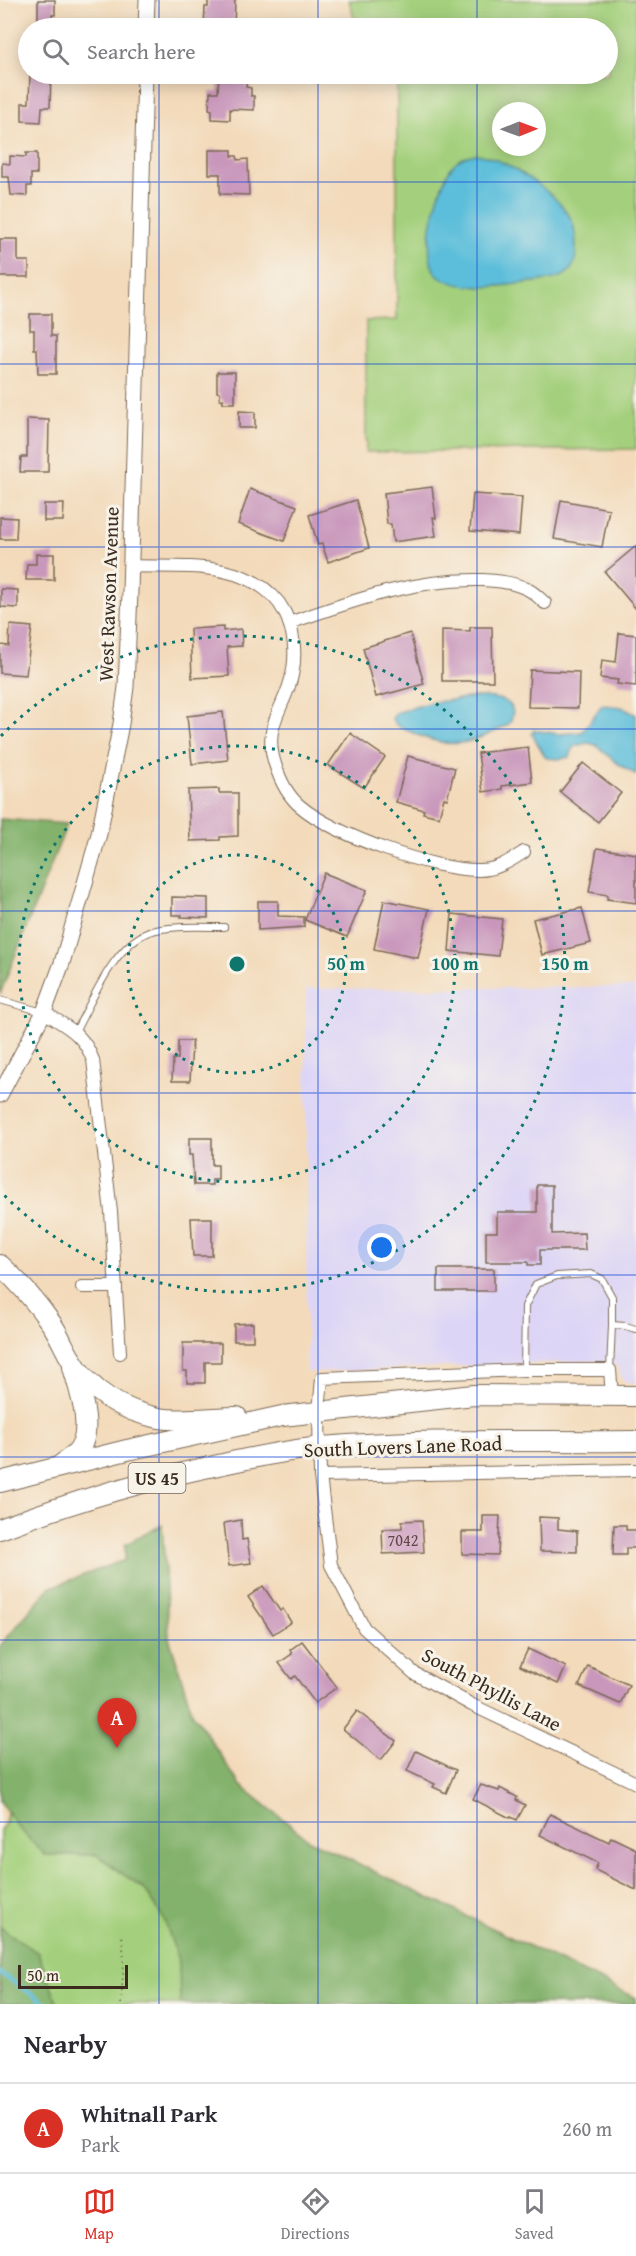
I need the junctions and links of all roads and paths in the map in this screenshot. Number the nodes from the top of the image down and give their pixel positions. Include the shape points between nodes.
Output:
1 (147, 0) edge
2 (146, 18) edge
3 (145, 84) edge
4 (130, 566) junction
5 (545, 603) dead end
6 (289, 623) junction
7 (524, 852) dead end
8 (224, 927) dead end
9 (0, 1000) edge
10 (44, 1012) junction
11 (74, 1032) junction
12 (0, 1095) edge
13 (0, 1265) edge
14 (82, 1287) dead end
15 (116, 1287) junction
16 (612, 1325) junction
17 (636, 1329) edge
18 (120, 1353) dead end
19 (72, 1362) junction
20 (524, 1370) junction
21 (610, 1370) junction
22 (612, 1396) junction
23 (636, 1396) edge
24 (282, 1416) junction
25 (319, 1429) junction
26 (636, 1441) edge
27 (61, 1466) junction
28 (636, 1470) edge
29 (320, 1476) junction
30 (0, 1482) edge
31 (0, 1529) edge
32 (636, 1784) edge
33 (122, 1934) dead end
34 (121, 2004) edge

1 - 2 street
3 - 4 street, West Rawson Avenue
4 - 6 street via 205,569 240,575 269,593
4 - 10 street, West Rawson Avenue via 126,687 112,776 77,915
5 - 6 street via 513,583 451,581 364,597
6 - 7 street via 293,665 288,688 274,717 272,751 284,787 297,803 354,836 444,865 491,869
8 - 11 lane via 149,932 126,947 105,975
9 - 10 lane
10 - 11 street
10 - 12 street, West Rawson Avenue
11 - 15 street via 88,1046 96,1080
13 - 19 main road via 33,1299
14 - 15 street
15 - 18 street
16 - 17 lane
16 - 20 lane via 612,1297 602,1279 591,1274 557,1276 536,1284 525,1306
16 - 21 lane
19 - 24 main road via 91,1385 113,1402 136,1412 162,1418
19 - 27 main road via 86,1433 79,1449
20 - 21 street
20 - 25 street, South Phyllis Lane via 322,1378
21 - 22 street
22 - 23 main road, South Lovers Lane Road / US 45
22 - 25 main road, South Lovers Lane Road / US 45 via 474,1395
24 - 25 main road, South Lovers Lane Road / US 45
24 - 27 main road, South Lovers Lane Road / US 45
25 - 26 main road, South Lovers Lane Road / US 45 via 374,1443
25 - 29 street, South Phyllis Lane
25 - 31 main road, South Lovers Lane Road / US 45 via 264,1455 161,1477 59,1506
27 - 30 main road, South Lovers Lane Road / US 45
28 - 29 street
29 - 32 street, South Phyllis Lane via 331,1565 364,1628 414,1673
33 - 34 path

